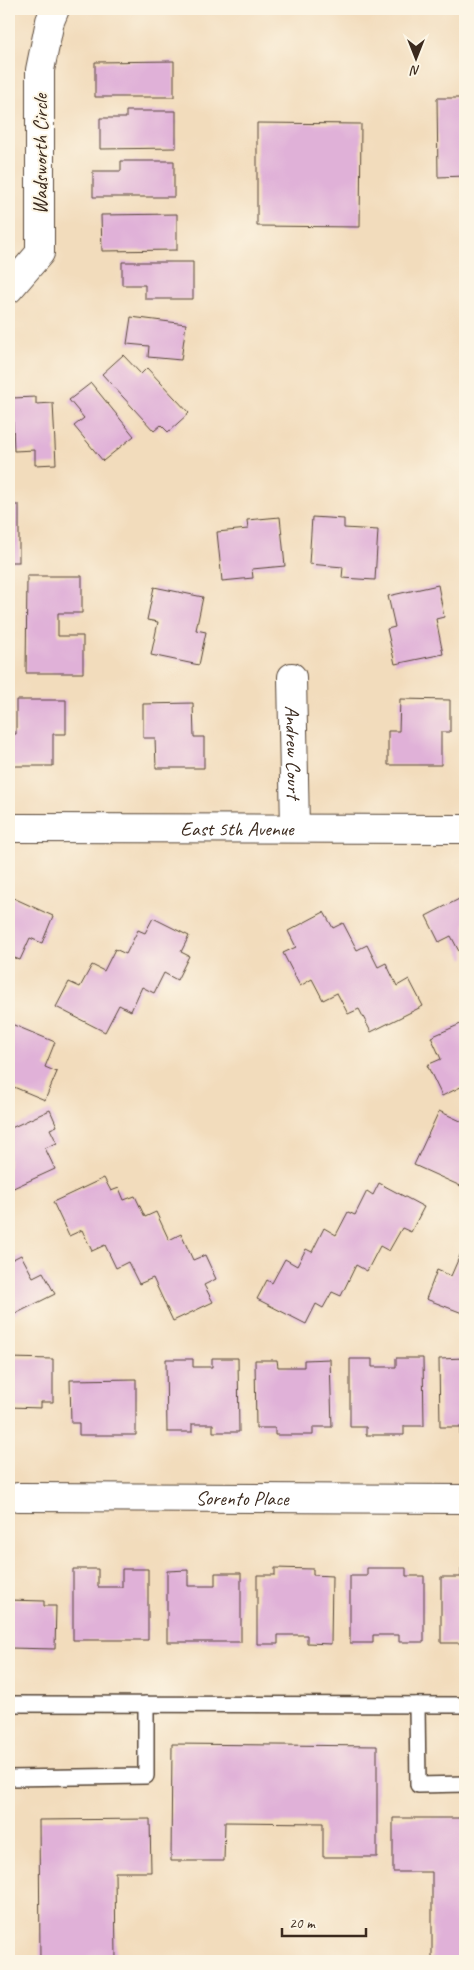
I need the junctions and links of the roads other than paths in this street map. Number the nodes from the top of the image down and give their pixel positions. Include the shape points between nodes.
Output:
1 (55, 9) edge
2 (9, 290) edge
3 (292, 677) dead end
4 (9, 828) edge
5 (295, 828) junction
6 (465, 829) edge
7 (18, 1497) dead end
8 (465, 1499) edge
9 (9, 1704) edge
10 (146, 1704) junction
11 (417, 1705) junction
12 (465, 1705) edge
13 (9, 1778) edge
14 (465, 1784) edge

1 - 2 street, Wadsworth Circle via 40,70 40,253
3 - 5 street, Andrew Court
4 - 5 street, East 5th Avenue
5 - 6 street, East 5th Avenue
7 - 8 street, Sorento Place
9 - 10 lane
10 - 11 lane
10 - 13 lane via 146,1776
11 - 12 lane
11 - 14 lane via 418,1785

